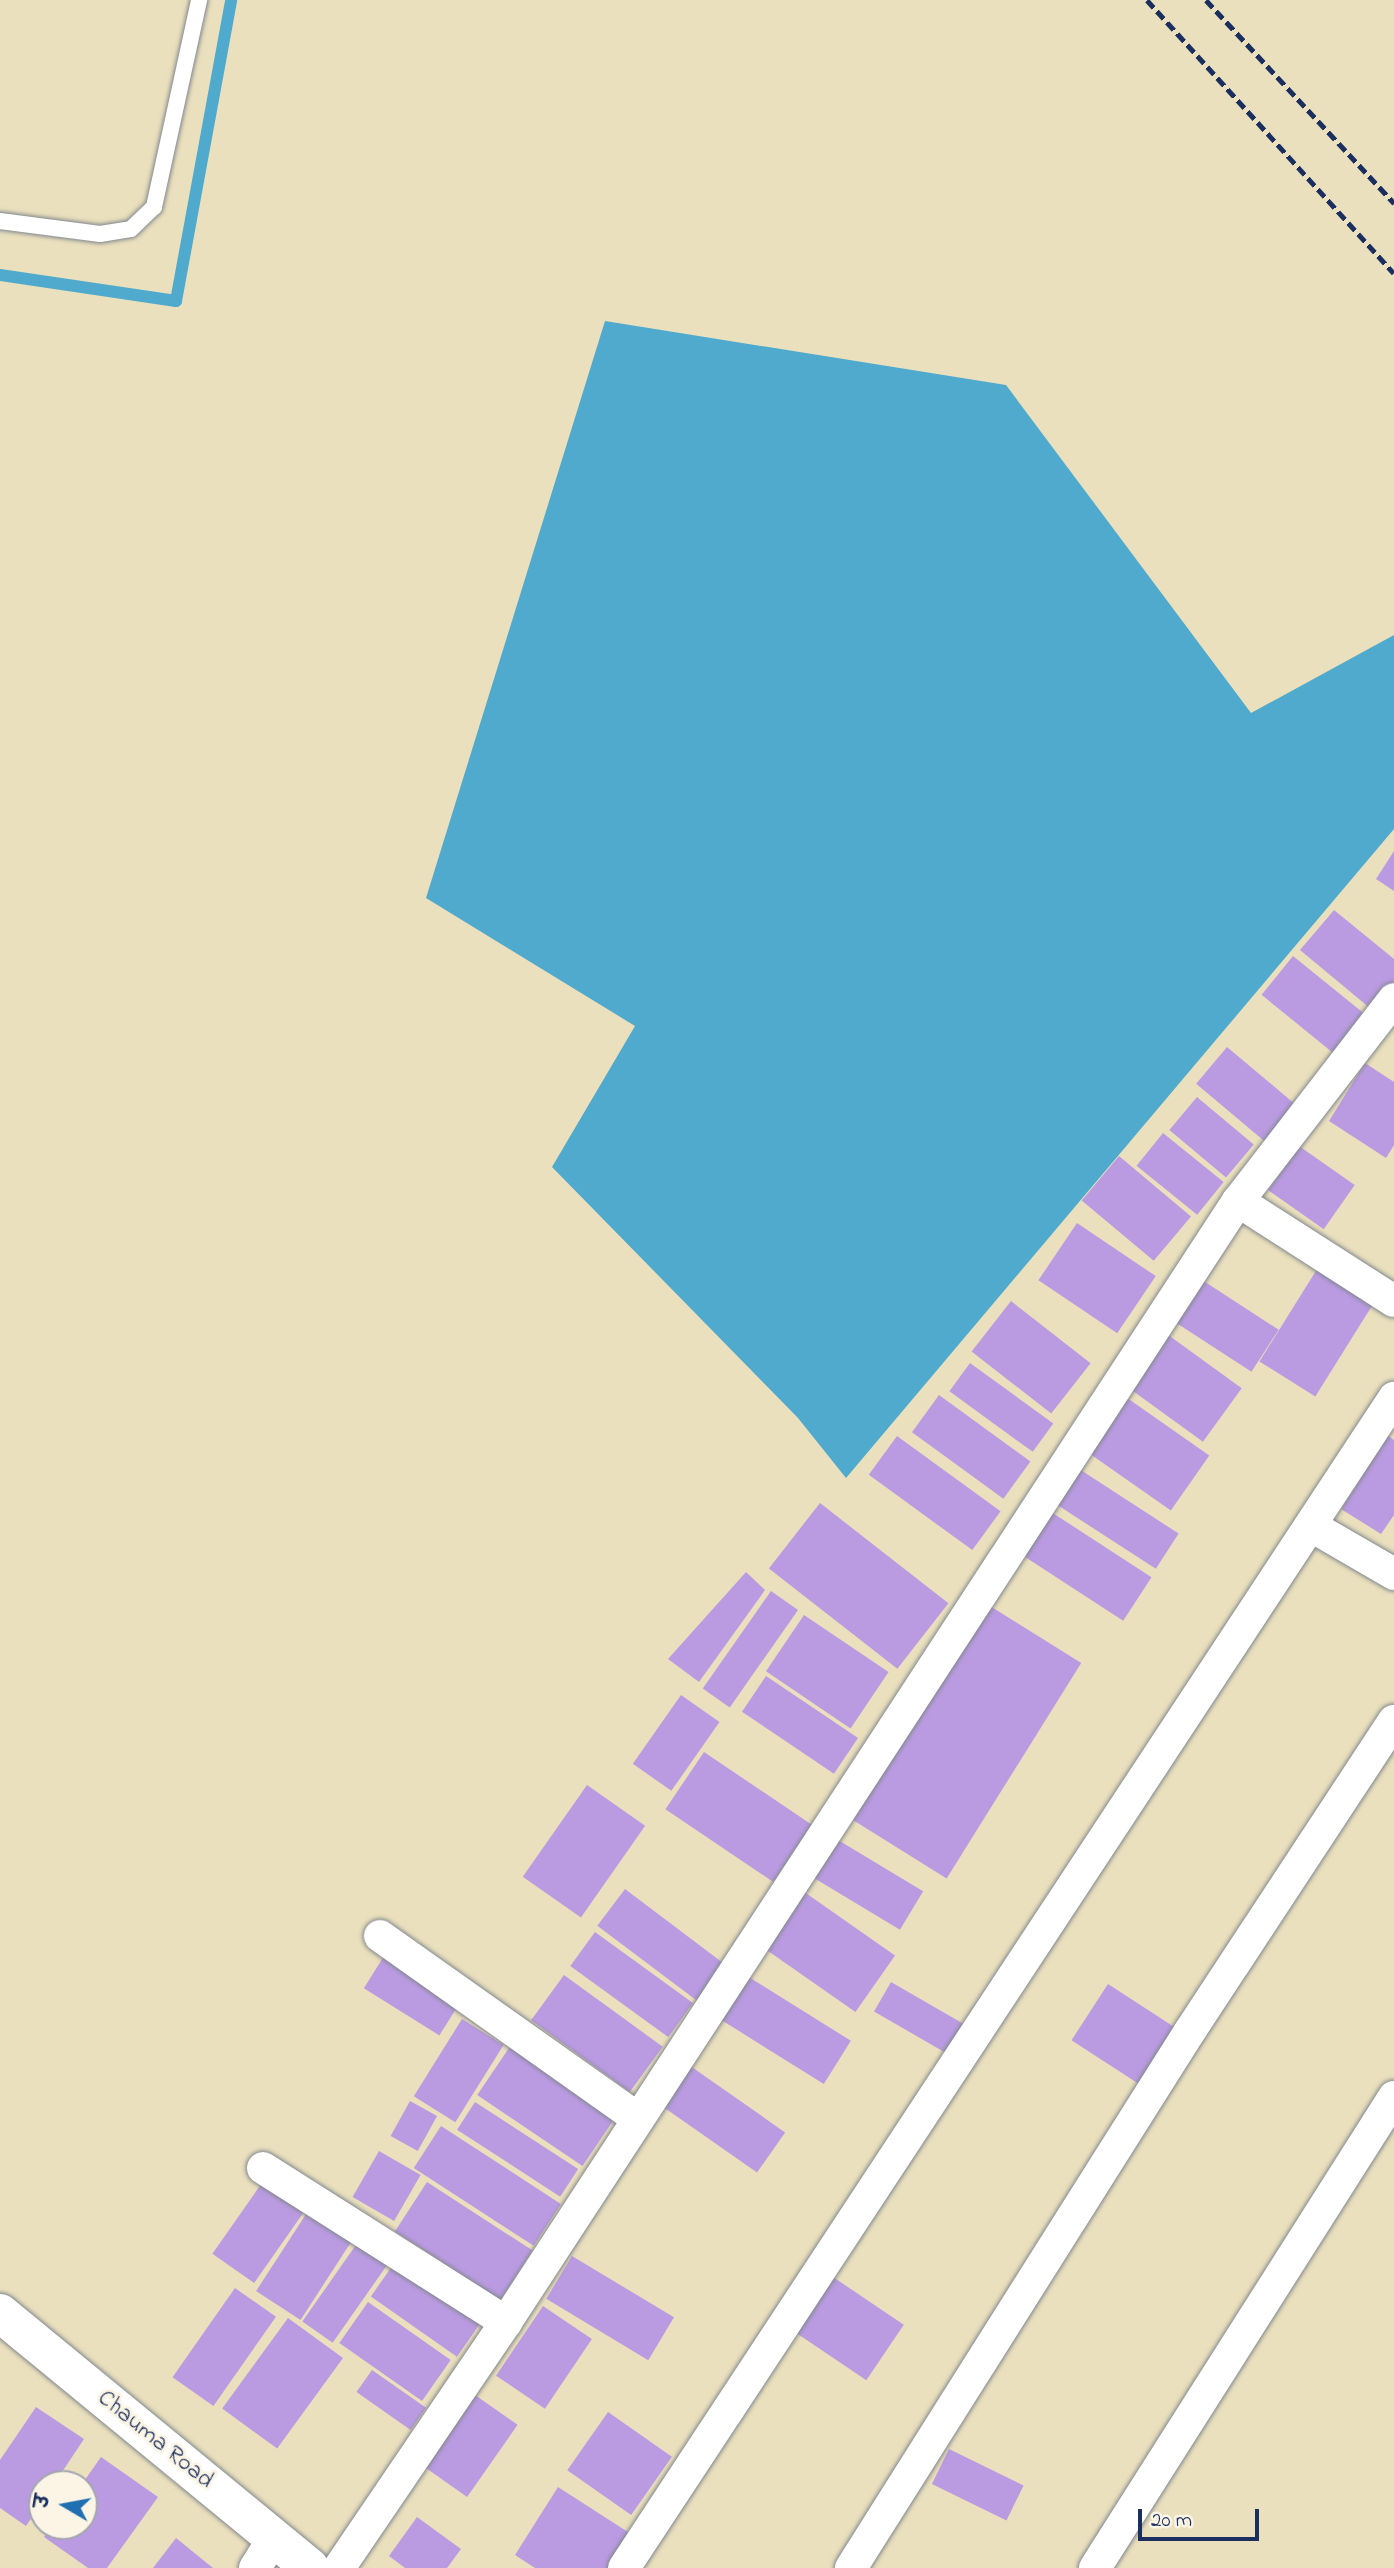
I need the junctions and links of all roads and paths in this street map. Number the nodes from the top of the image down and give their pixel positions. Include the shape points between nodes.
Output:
1 (199, 0) edge
2 (0, 221) edge
3 (1390, 1009) edge
4 (1238, 1202) junction
5 (1394, 1301) edge
6 (1394, 1398) edge
7 (1313, 1527) junction
8 (1394, 1574) edge
9 (1394, 1721) edge
10 (380, 1936) dead end
11 (1394, 2097) edge
12 (638, 2119) junction
13 (264, 2168) dead end
14 (0, 2314) edge
15 (506, 2322) junction
16 (265, 2553) edge
17 (310, 2568) edge
18 (339, 2568) edge
19 (624, 2568) edge
20 (851, 2568) edge
21 (1095, 2568) edge

1 - 2 lane via 154,207 131,229 100,234
3 - 4 street
4 - 5 street
4 - 12 street
6 - 7 street
7 - 8 street
7 - 19 street
9 - 20 street via 1190,2031
10 - 12 street
11 - 21 street
12 - 15 street
13 - 15 street
14 - 16 street, Chauma Road
15 - 18 street
16 - 17 street, Chauma Road

